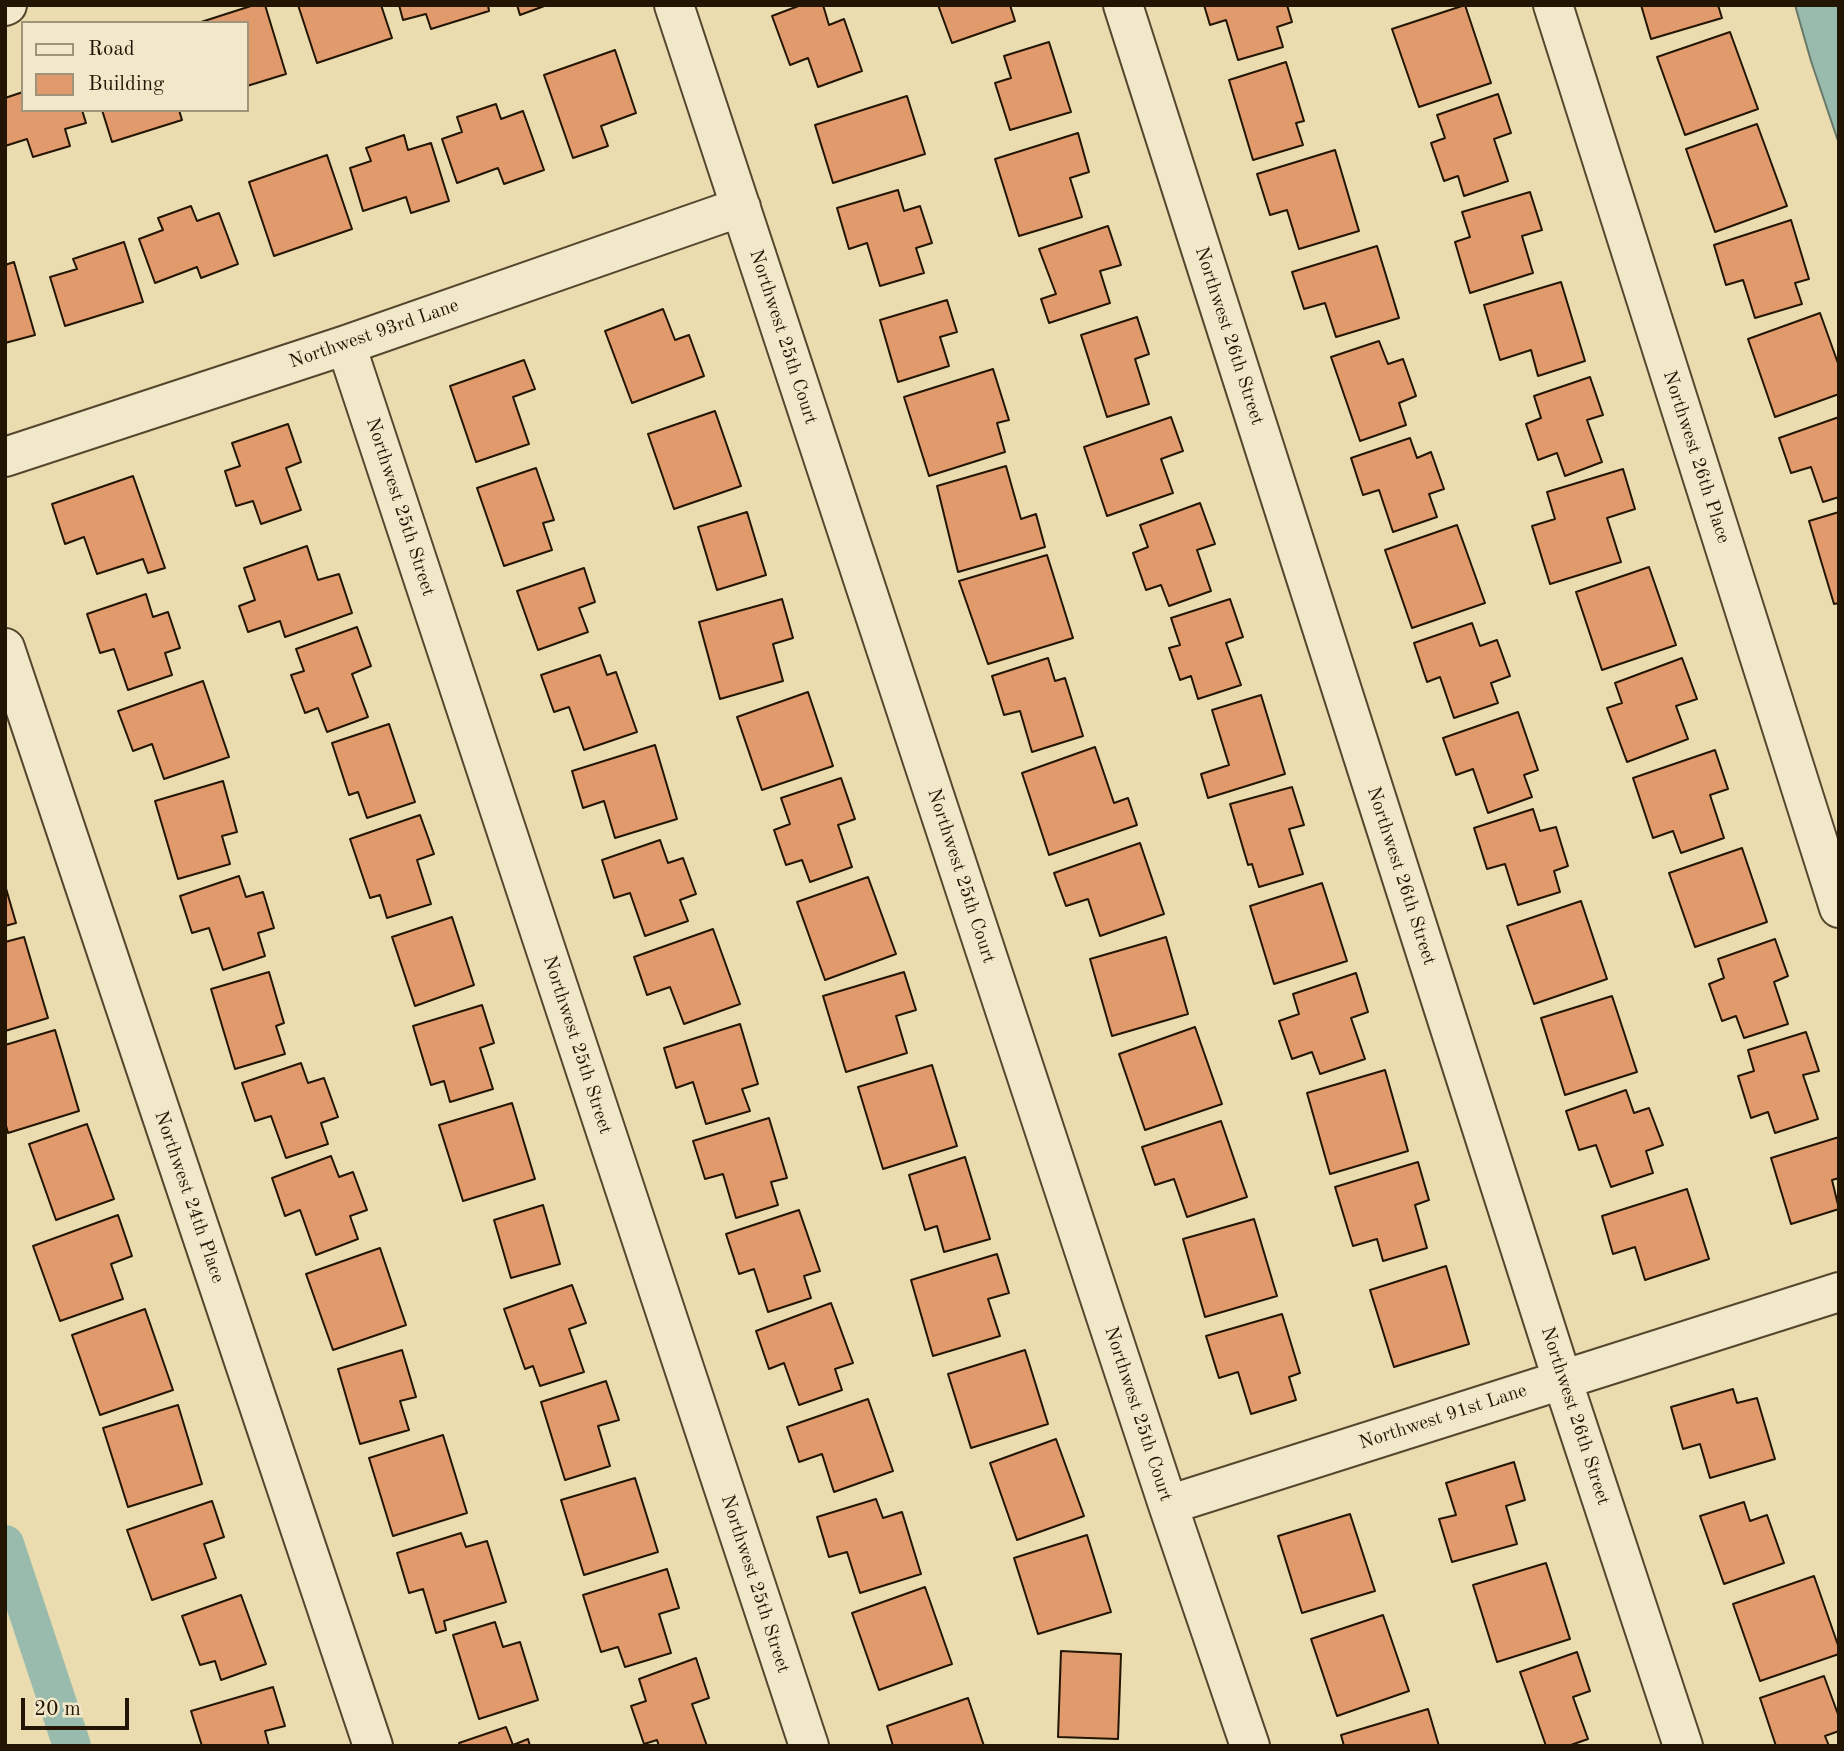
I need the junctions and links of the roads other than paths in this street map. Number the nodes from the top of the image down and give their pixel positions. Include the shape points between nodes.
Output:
1 (674, 5) edge
2 (1123, 5) edge
3 (1553, 5) edge
4 (741, 207) junction
5 (346, 345) junction
6 (5, 457) edge
7 (5, 648) edge
8 (1839, 908) edge
9 (1839, 1292) edge
10 (1562, 1379) junction
11 (1168, 1504) junction
12 (373, 1746) edge
13 (809, 1746) edge
14 (1250, 1746) edge
15 (1683, 1746) edge

1 - 4 street, Northwest 25th Court
2 - 10 street, Northwest 26th Street
3 - 8 street, Northwest 26th Place
4 - 5 street, Northwest 93rd Lane
4 - 11 street, Northwest 25th Court
5 - 6 street, Northwest 93rd Lane
5 - 13 street, Northwest 25th Street
7 - 12 street, Northwest 24th Place
9 - 10 street, Northwest 91st Lane
10 - 11 street, Northwest 91st Lane
10 - 15 street, Northwest 26th Street
11 - 14 street, Northwest 25th Court

